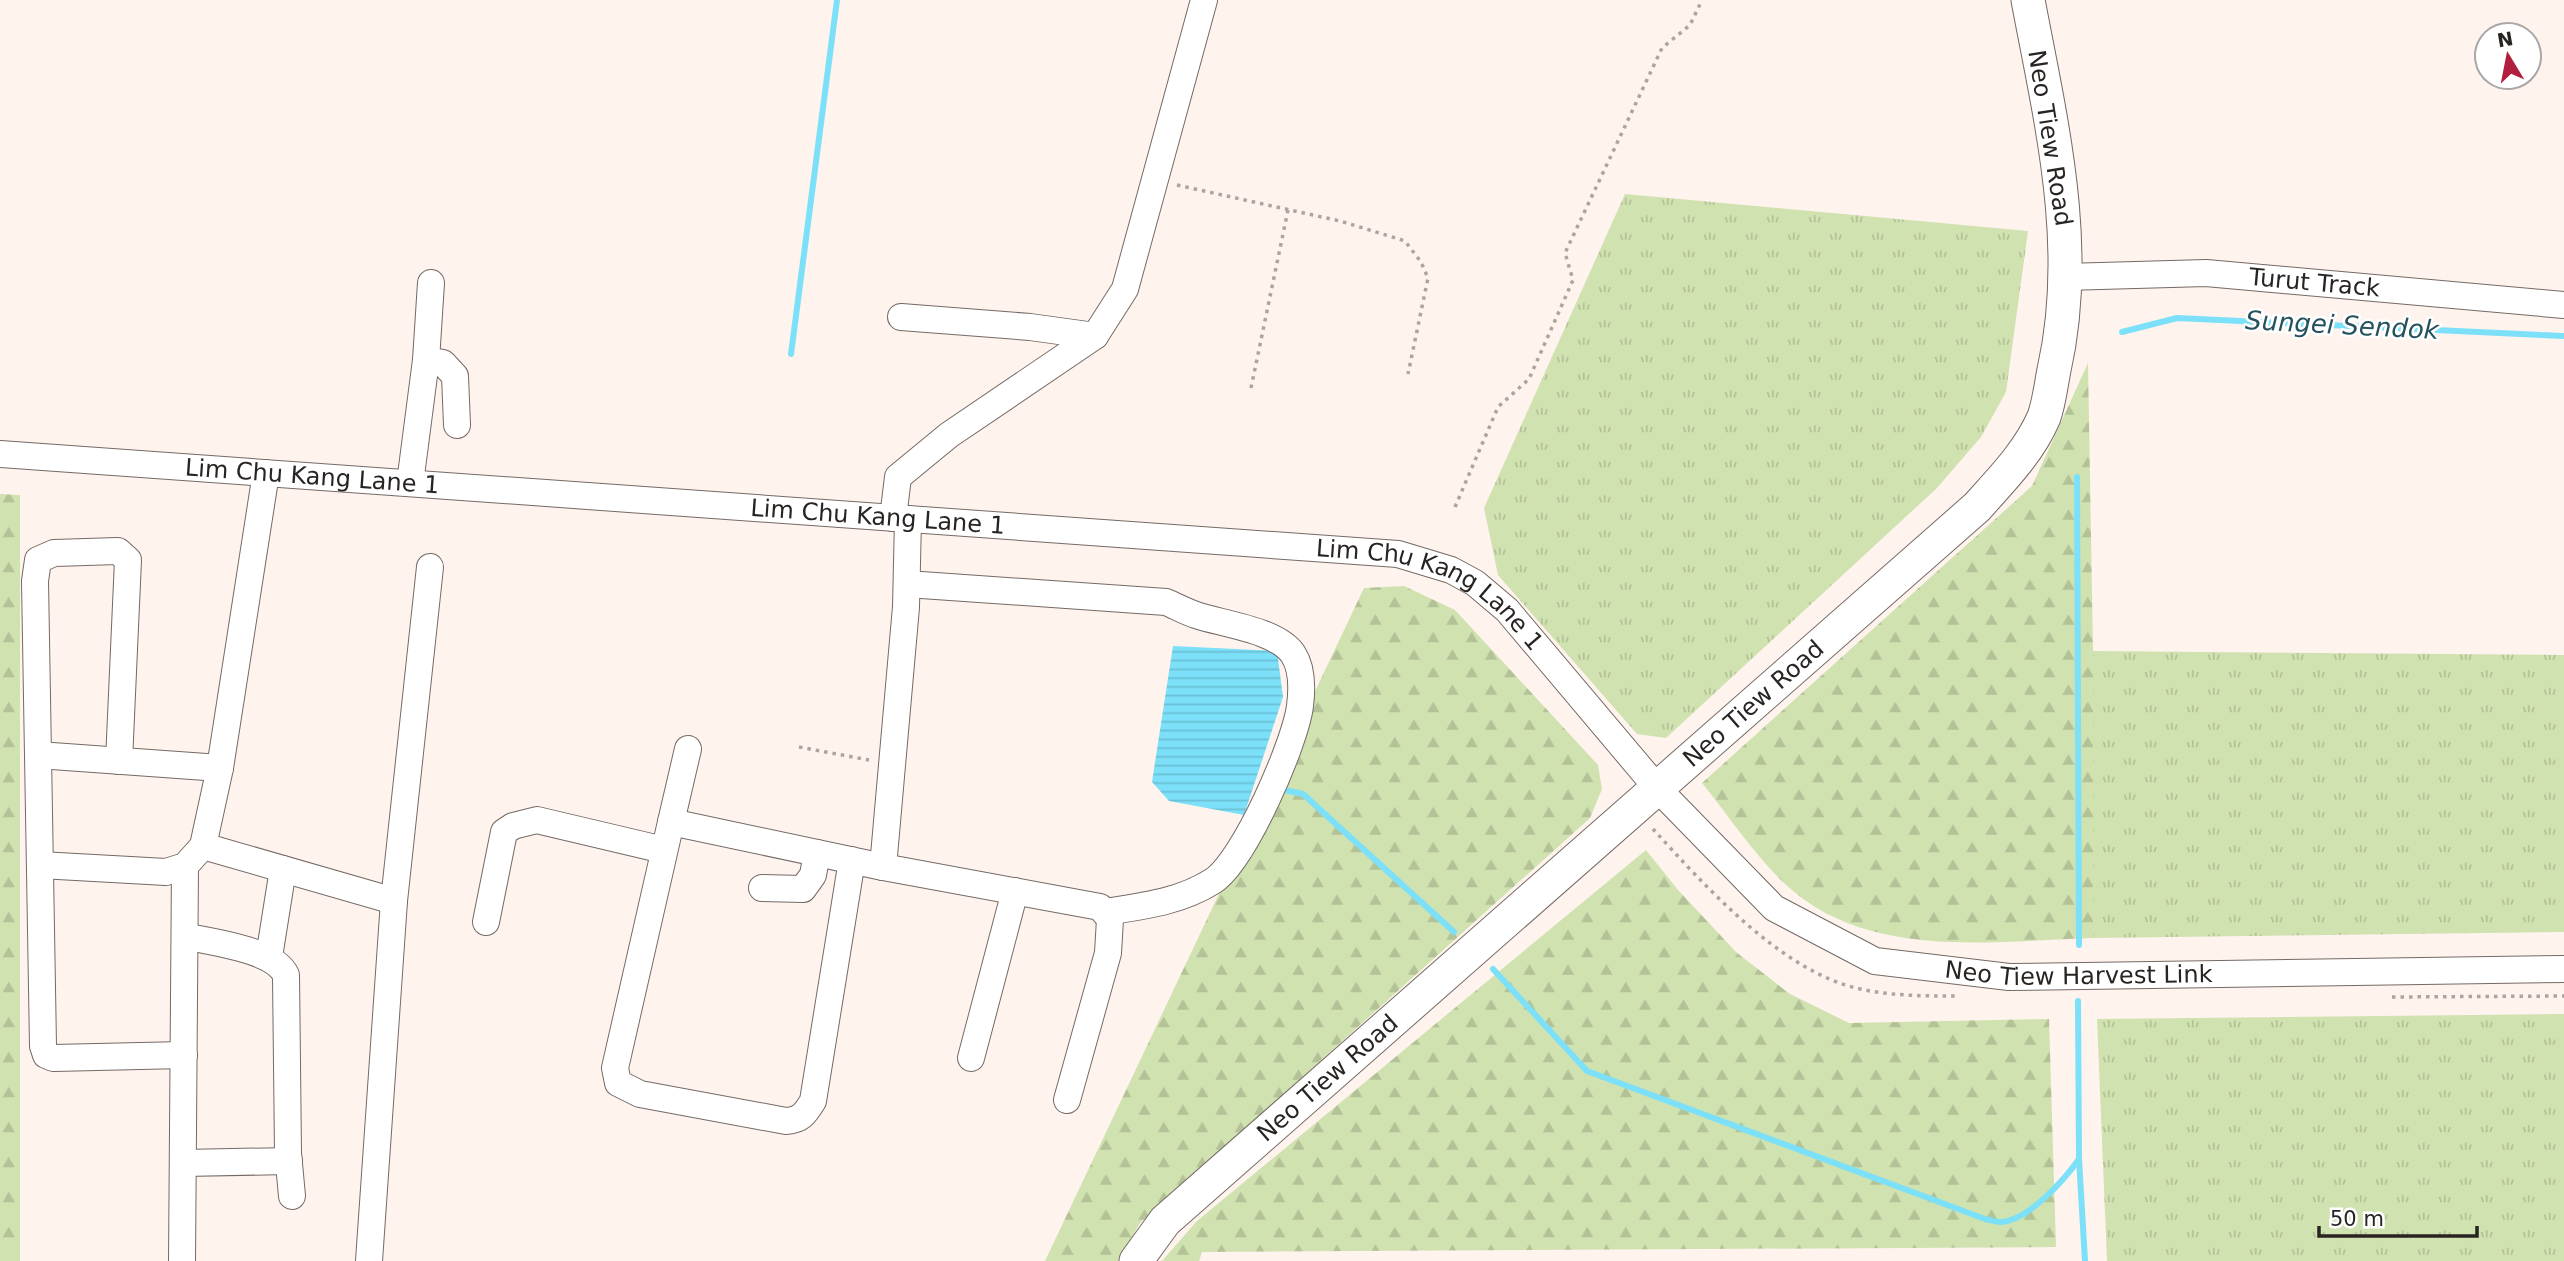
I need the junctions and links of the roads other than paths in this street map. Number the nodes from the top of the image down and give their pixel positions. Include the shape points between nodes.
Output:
1 (1204, 0) edge
2 (2028, 0) edge
3 (2065, 277) junction
4 (431, 283) dead end
5 (2564, 305) edge
6 (901, 317) dead end
7 (1095, 336) junction
8 (426, 360) junction
9 (457, 425) dead end
10 (0, 454) edge
11 (266, 473) junction
12 (410, 483) junction
13 (901, 518) junction
14 (430, 567) dead end
15 (907, 584) junction
16 (688, 750) dead end
17 (38, 755) junction
18 (119, 761) junction
19 (220, 768) junction
20 (1658, 789) junction
21 (671, 822) junction
22 (664, 850) junction
23 (817, 853) junction
24 (194, 856) junction
25 (852, 860) junction
26 (40, 865) junction
27 (883, 867) junction
28 (283, 869) junction
29 (762, 888) dead end
30 (1015, 891) junction
31 (394, 901) junction
32 (1105, 912) junction
33 (486, 922) dead end
34 (185, 936) junction
35 (269, 957) junction
36 (2564, 969) edge
37 (184, 1055) junction
38 (971, 1058) dead end
39 (1067, 1100) dead end
40 (289, 1161) junction
41 (183, 1164) junction
42 (292, 1196) dead end
43 (182, 1261) edge
44 (369, 1261) edge
45 (1136, 1261) edge

1 - 7 street via 1125,289
2 - 3 main road, Neo Tiew Road via 2057,154 2065,221
3 - 5 street, Turut Track via 2206,273
3 - 20 main road, Neo Tiew Road via 2060,347 2044,416 2025,453 1978,507
4 - 8 street
6 - 7 street
7 - 13 street via 949,435 898,477
8 - 9 street via 443,363 455,376
8 - 12 street
10 - 11 street, Lim Chu Kang Lane 1
11 - 12 street, Lim Chu Kang Lane 1
11 - 19 street
12 - 13 street, Lim Chu Kang Lane 1
13 - 15 street
13 - 20 street, Lim Chu Kang Lane 1 via 1398,554 1451,570 1507,610
14 - 31 street
15 - 27 street
15 - 32 street via 1166,602 1283,643 1293,654 1301,682 1300,709 1241,852 1214,880 1192,892 1167,902
16 - 21 street
17 - 18 street
17 - 18 street via 38,560 54,553 118,551 128,560
17 - 26 street
18 - 19 street
19 - 24 street
20 - 36 street, Neo Tiew Harvest Link via 1774,908 1875,961 2009,977
20 - 45 main road, Neo Tiew Road via 1165,1222
21 - 22 street
21 - 23 street
22 - 25 street via 615,1068 618,1083 640,1094 786,1121 798,1121 813,1101
22 - 33 street via 537,820 513,826 504,832
23 - 25 street
23 - 29 street via 813,875 803,888
24 - 26 street via 166,872
24 - 28 street
24 - 34 street
25 - 27 street
26 - 37 street via 46,1055
27 - 30 street
28 - 31 street
28 - 35 street
30 - 32 street via 1100,907
30 - 38 street
31 - 44 street
32 - 39 street via 1110,919 1108,953
34 - 35 street
34 - 37 street
35 - 40 street via 286,975
37 - 41 street
40 - 41 street
40 - 42 street
41 - 43 street

